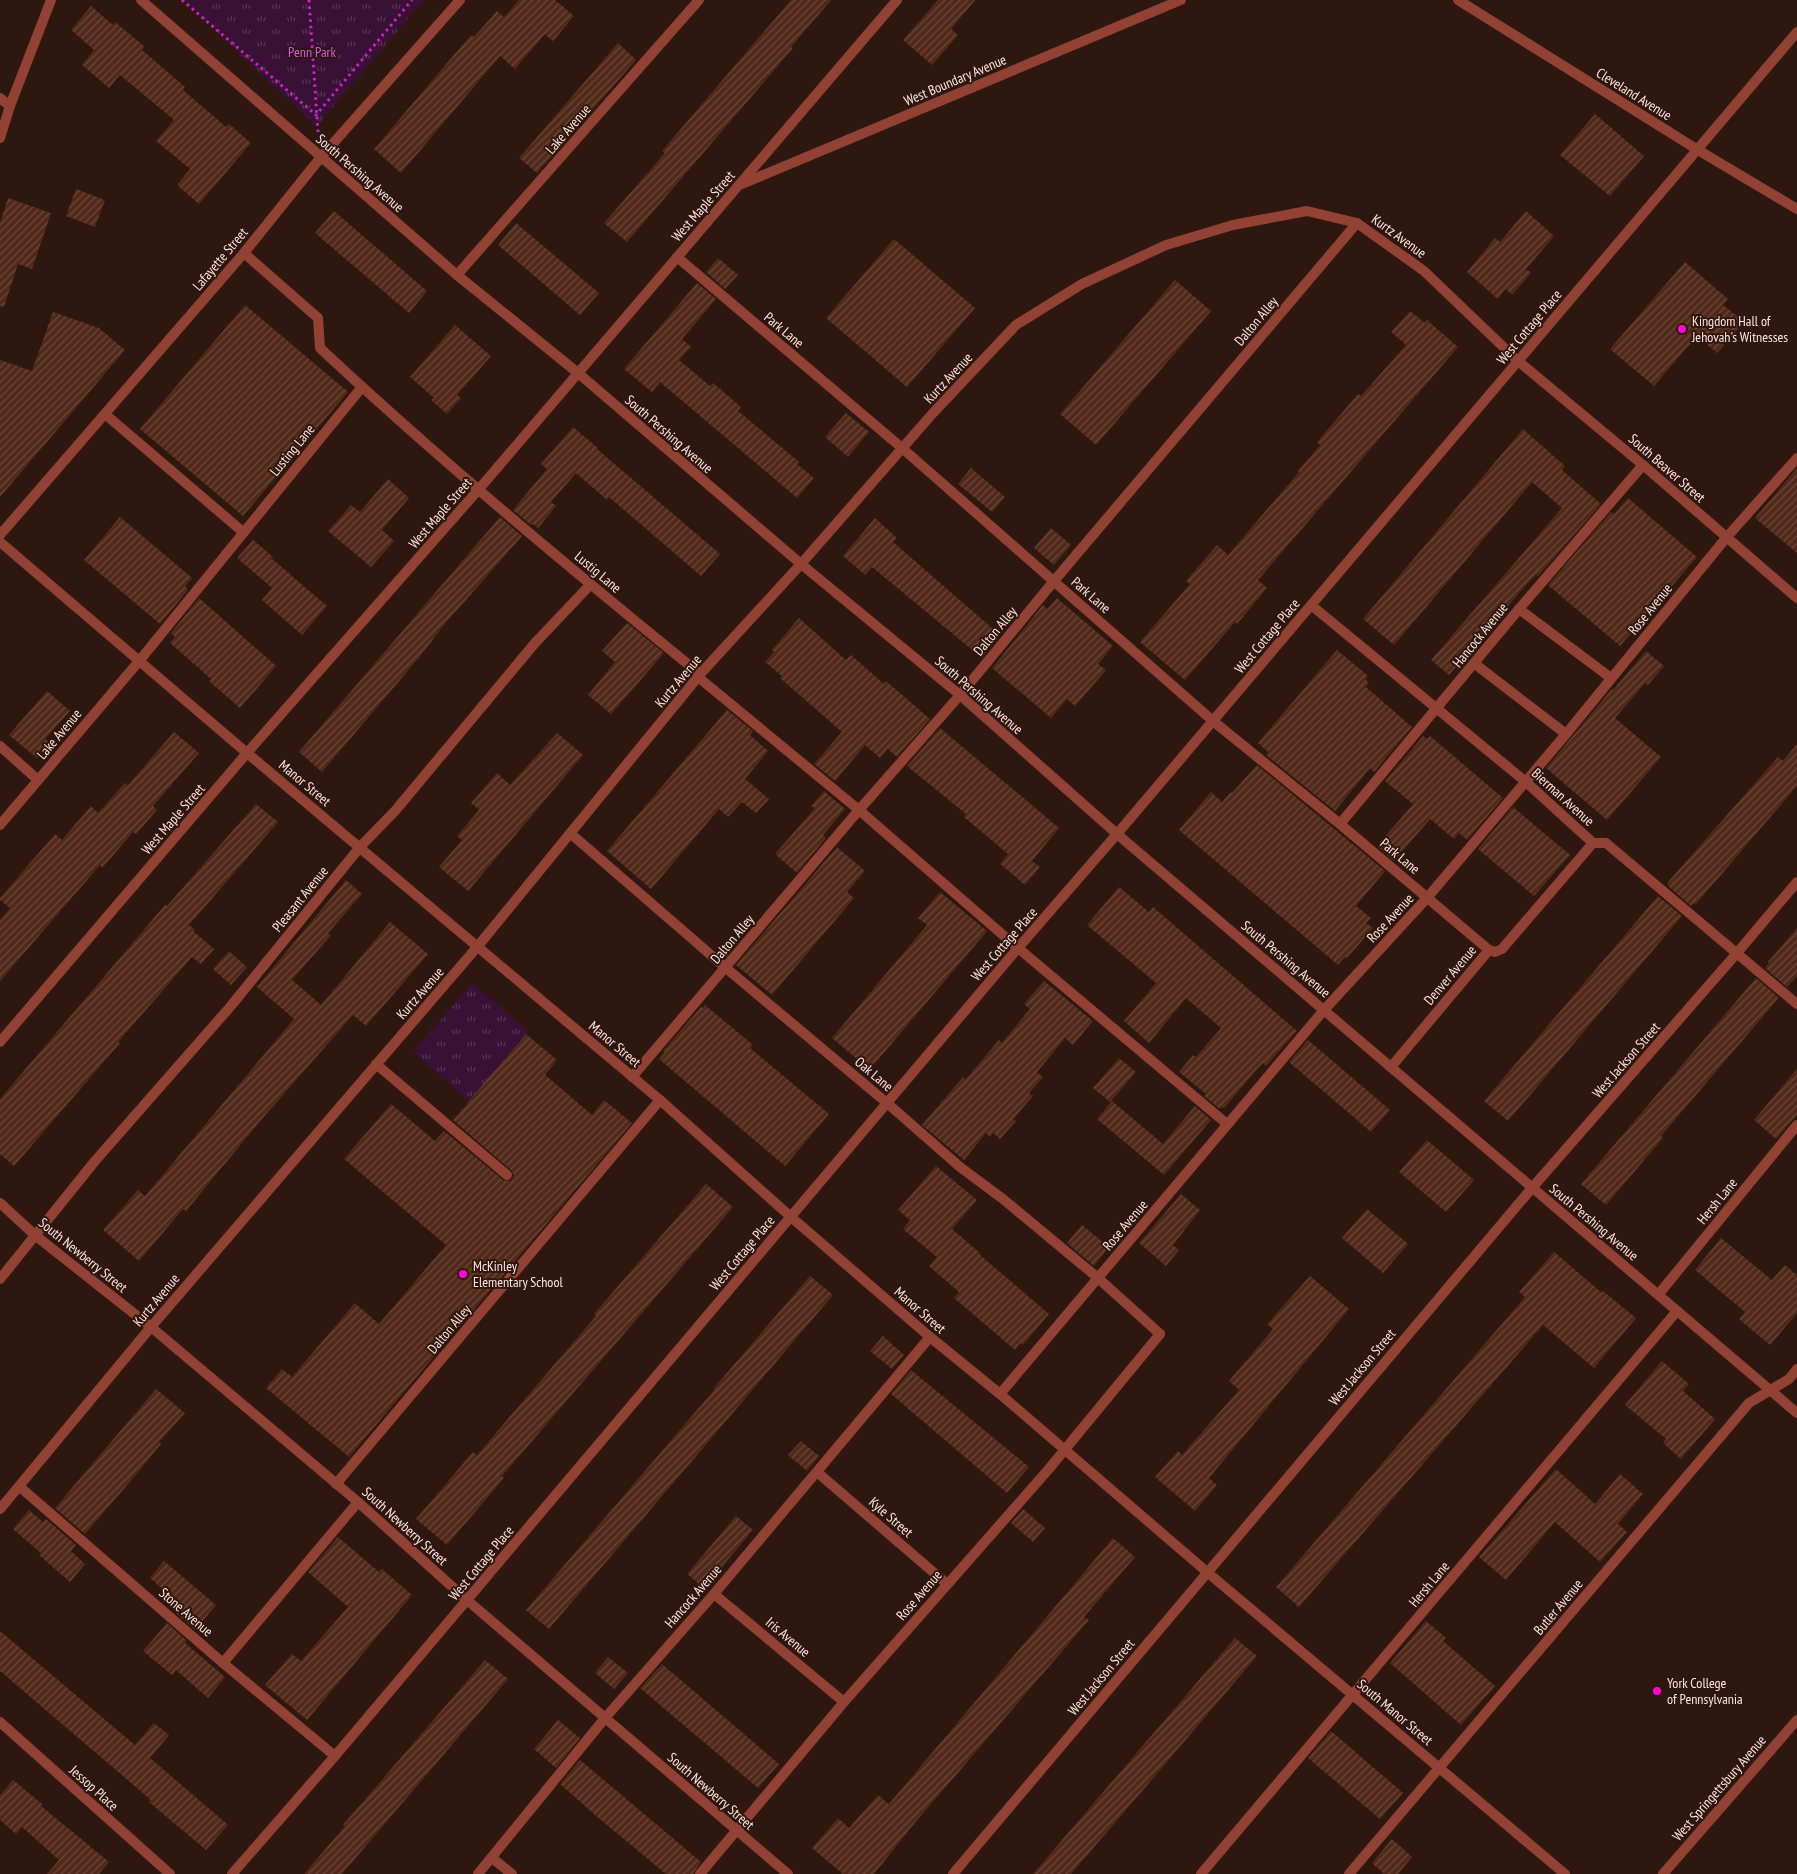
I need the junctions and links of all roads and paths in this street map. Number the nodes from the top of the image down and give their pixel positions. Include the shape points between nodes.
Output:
1 (52, 0) edge
2 (141, 0) edge
3 (182, 0) edge
4 (308, 0) edge
5 (412, 0) edge
6 (460, 0) edge
7 (699, 0) edge
8 (897, 0) edge
9 (1181, 0) edge
10 (1458, 0) edge
11 (1797, 32) edge
12 (0, 98) edge
13 (10, 106) junction
14 (316, 115) junction
15 (0, 138) edge
16 (1698, 150) junction
17 (321, 158) junction
18 (739, 185) junction
19 (1797, 209) edge
20 (1357, 223) junction
21 (244, 253) junction
22 (677, 257) junction
23 (458, 275) junction
24 (1518, 361) junction
25 (578, 373) junction
26 (362, 387) junction
27 (105, 414) junction
28 (902, 448) junction
29 (1797, 458) edge
30 (1642, 465) junction
31 (479, 489) junction
32 (243, 532) junction
33 (0, 535) edge
34 (1726, 538) junction
35 (0, 542) edge
36 (800, 564) junction
37 (1054, 581) junction
38 (590, 585) junction
39 (1797, 598) edge
40 (1311, 605) junction
41 (1519, 609) junction
42 (140, 660) junction
43 (1475, 664) junction
44 (699, 676) junction
45 (1612, 678) junction
46 (960, 695) junction
47 (1437, 709) junction
48 (1213, 721) junction
49 (1566, 734) junction
50 (0, 746) edge
51 (247, 754) junction
52 (38, 780) junction
53 (1526, 782) junction
54 (859, 810) junction
55 (1340, 824) junction
56 (0, 825) edge
57 (570, 833) junction
58 (1117, 834) junction
59 (1593, 843) junction
60 (360, 847) junction
61 (1797, 882) edge
62 (1428, 898) junction
63 (478, 946) junction
64 (1018, 948) junction
65 (1489, 950) junction
66 (1737, 953) junction
67 (726, 968) junction
68 (1797, 1004) edge
69 (1324, 1010) junction
70 (0, 1042) edge
71 (376, 1064) junction
72 (1390, 1067) junction
73 (632, 1077) junction
74 (660, 1100) junction
75 (887, 1103) junction
76 (1227, 1124) junction
77 (1797, 1125) edge
78 (507, 1175) dead end
79 (1532, 1188) junction
80 (0, 1204) edge
81 (791, 1217) junction
82 (36, 1236) junction
83 (1098, 1278) junction
84 (0, 1279) edge
85 (1658, 1295) junction
86 (1677, 1311) junction
87 (151, 1327) junction
88 (1160, 1334) joint
89 (930, 1337) junction
90 (1797, 1369) edge
91 (1770, 1390) junction
92 (1000, 1394) junction
93 (1797, 1413) edge
94 (1065, 1450) junction
95 (817, 1472) junction
96 (336, 1484) junction
97 (20, 1487) junction
98 (358, 1502) junction
99 (0, 1509) edge
100 (1207, 1572) junction
101 (947, 1584) junction
102 (714, 1594) junction
103 (467, 1600) junction
104 (223, 1663) junction
105 (1352, 1695) junction
106 (844, 1702) junction
107 (605, 1718) junction
108 (1797, 1720) edge
109 (0, 1722) edge
110 (335, 1756) junction
111 (1439, 1768) junction
112 (736, 1831) junction
113 (492, 1858) junction
114 (170, 1874) edge
115 (232, 1874) edge
116 (478, 1874) edge
117 (512, 1874) edge
118 (700, 1874) edge
119 (788, 1874) edge
120 (953, 1874) edge
121 (1201, 1874) edge
122 (1349, 1874) edge
123 (1565, 1874) edge
124 (1663, 1874) edge

1 - 13 street
2 - 17 street, South Pershing Avenue
3 - 14 path
4 - 14 path
5 - 14 path
6 - 17 street, Lafayette Street
7 - 23 street, Lake Avenue
8 - 18 street, West Maple Street
9 - 18 street, West Boundary Avenue
10 - 16 street, Cleveland Avenue
11 - 16 street, West Cottage Place
12 - 13 street
13 - 15 street
14 - 17 path
16 - 19 street, Cleveland Avenue
16 - 24 street, West Cottage Place
17 - 21 street, Lafayette Street
17 - 23 street, South Pershing Avenue
18 - 22 street, West Maple Street
20 - 24 street, Kurtz Avenue via 1424,271
20 - 28 street, Kurtz Avenue via 1307,211 1232,225 1166,245 1082,284 1016,325
20 - 37 street, Dalton Alley
21 - 26 street, Lustig Lane via 318,318 320,348
21 - 27 street, Lafayette Street
22 - 25 street, West Maple Street
22 - 28 street, Park Lane
23 - 25 street, South Pershing Avenue
24 - 30 street, South Beaver Street
24 - 40 street, West Cottage Place
25 - 31 street, West Maple Street
25 - 36 street, South Pershing Avenue
26 - 31 street, Lustig Lane
26 - 32 street, Lusting Lane
27 - 32 street
27 - 33 street, Lafayette Street
28 - 36 street, Kurtz Avenue
28 - 37 street, Park Lane
29 - 34 street, Rose Avenue
30 - 34 street, South Beaver Street
30 - 41 street, Hancock Avenue
31 - 38 street, Lustig Lane
31 - 51 street, West Maple Street
32 - 42 street, Lusting Lane
34 - 39 street, South Beaver Street
34 - 45 street, Rose Avenue
35 - 42 street, Manor Street
36 - 44 street, Kurtz Avenue
36 - 46 street, South Pershing Avenue
37 - 46 street, Dalton Alley
37 - 48 street, Park Lane
38 - 44 street, Lustig Lane
38 - 60 street, Pleasant Avenue via 535,643 395,811
40 - 47 street, Bierman Avenue
40 - 48 street, West Cottage Place
41 - 43 street, Hancock Avenue
41 - 45 street
42 - 51 street, Manor Street
42 - 52 street, Lake Avenue
43 - 47 street, Hancock Avenue
43 - 49 street
44 - 54 street, Lustig Lane
44 - 57 street, Kurtz Avenue
45 - 49 street, Rose Avenue
46 - 54 street, Dalton Alley
46 - 58 street, South Pershing Avenue
47 - 53 street, Bierman Avenue
47 - 55 street, Hancock Avenue
48 - 55 street, Park Lane
48 - 58 street, West Cottage Place
49 - 53 street, Rose Avenue
50 - 52 street
51 - 60 street, Manor Street
51 - 70 street, West Maple Street
52 - 56 street, Lake Avenue
53 - 59 street, Bierman Avenue
53 - 62 street, Rose Avenue
54 - 64 street, Lustig Lane
54 - 67 street, Dalton Alley
55 - 62 street, Park Lane
57 - 63 street, Kurtz Avenue
57 - 67 street, Oak Lane
58 - 64 street, West Cottage Place
58 - 69 street, South Pershing Avenue
59 - 65 street, Denver Avenue via 1502,949
59 - 66 street, Bierman Avenue via 1606,843
60 - 63 street, Manor Street
60 - 82 street, Pleasant Avenue
61 - 66 street, West Jackson Street
62 - 65 street, Park Lane
62 - 69 street, Rose Avenue
63 - 71 street, Kurtz Avenue
63 - 73 street, Manor Street
64 - 75 street, West Cottage Place
64 - 76 street, Lustig Lane
65 - 72 street, Denver Avenue
66 - 68 street, Bierman Avenue
66 - 79 street, West Jackson Street
67 - 73 street, Dalton Alley
67 - 75 street, Oak Lane
69 - 72 street, South Pershing Avenue
69 - 76 street, Rose Avenue
71 - 78 street
71 - 87 street, Kurtz Avenue
72 - 79 street, South Pershing Avenue
73 - 74 street, Manor Street
74 - 81 street, Manor Street
74 - 96 street, Dalton Alley
75 - 81 street, West Cottage Place
75 - 83 street, Oak Lane via 960,1168
76 - 83 street, Rose Avenue
77 - 85 street, Hersh Lane
79 - 85 street, South Pershing Avenue
79 - 100 street, West Jackson Street
80 - 82 street, South Newberry Street
81 - 89 street, Manor Street
81 - 103 street, West Cottage Place
82 - 84 street, Pleasant Avenue
82 - 87 street, South Newberry Street
83 - 88 street, Oak Lane
83 - 92 street, Rose Avenue
85 - 86 street, South Pershing Avenue
86 - 91 street, South Pershing Avenue
86 - 105 street, Hersh Lane
87 - 96 street, South Newberry Street
87 - 97 street, Kurtz Avenue
88 - 94 street, Rose Avenue
89 - 92 street, Manor Street
89 - 95 street, Hancock Avenue
90 - 91 street, Butler Avenue via 1789,1379
91 - 93 street, South Pershing Avenue
91 - 111 street, Butler Avenue via 1749,1403
92 - 94 street, Manor Street
94 - 100 street, Manor Street
94 - 101 street, Rose Avenue
95 - 101 street, Kyle Street
95 - 102 street, Hancock Avenue
96 - 98 street, South Newberry Street
97 - 99 street, Kurtz Avenue
97 - 104 street, Stone Avenue
98 - 103 street, South Newberry Street
98 - 104 street
100 - 105 street, South Manor Street
100 - 120 street, West Jackson Street
101 - 106 street, Rose Avenue
102 - 106 street, Iris Avenue
102 - 107 street, Hancock Avenue
103 - 107 street, South Newberry Street
103 - 110 street, West Cottage Place
104 - 110 street, Stone Avenue
105 - 111 street, South Manor Street
105 - 121 street, Hersh Lane
106 - 112 street, Rose Avenue
107 - 112 street, South Newberry Street
107 - 113 street, Hancock Avenue
108 - 124 street, West Springettsbury Avenue
109 - 114 street, Jessop Place
110 - 115 street, West Cottage Place
111 - 122 street, Butler Avenue
111 - 123 street, South Manor Street
112 - 118 street, Rose Avenue
112 - 119 street, South Newberry Street
113 - 116 street, Hancock Avenue
113 - 117 street

